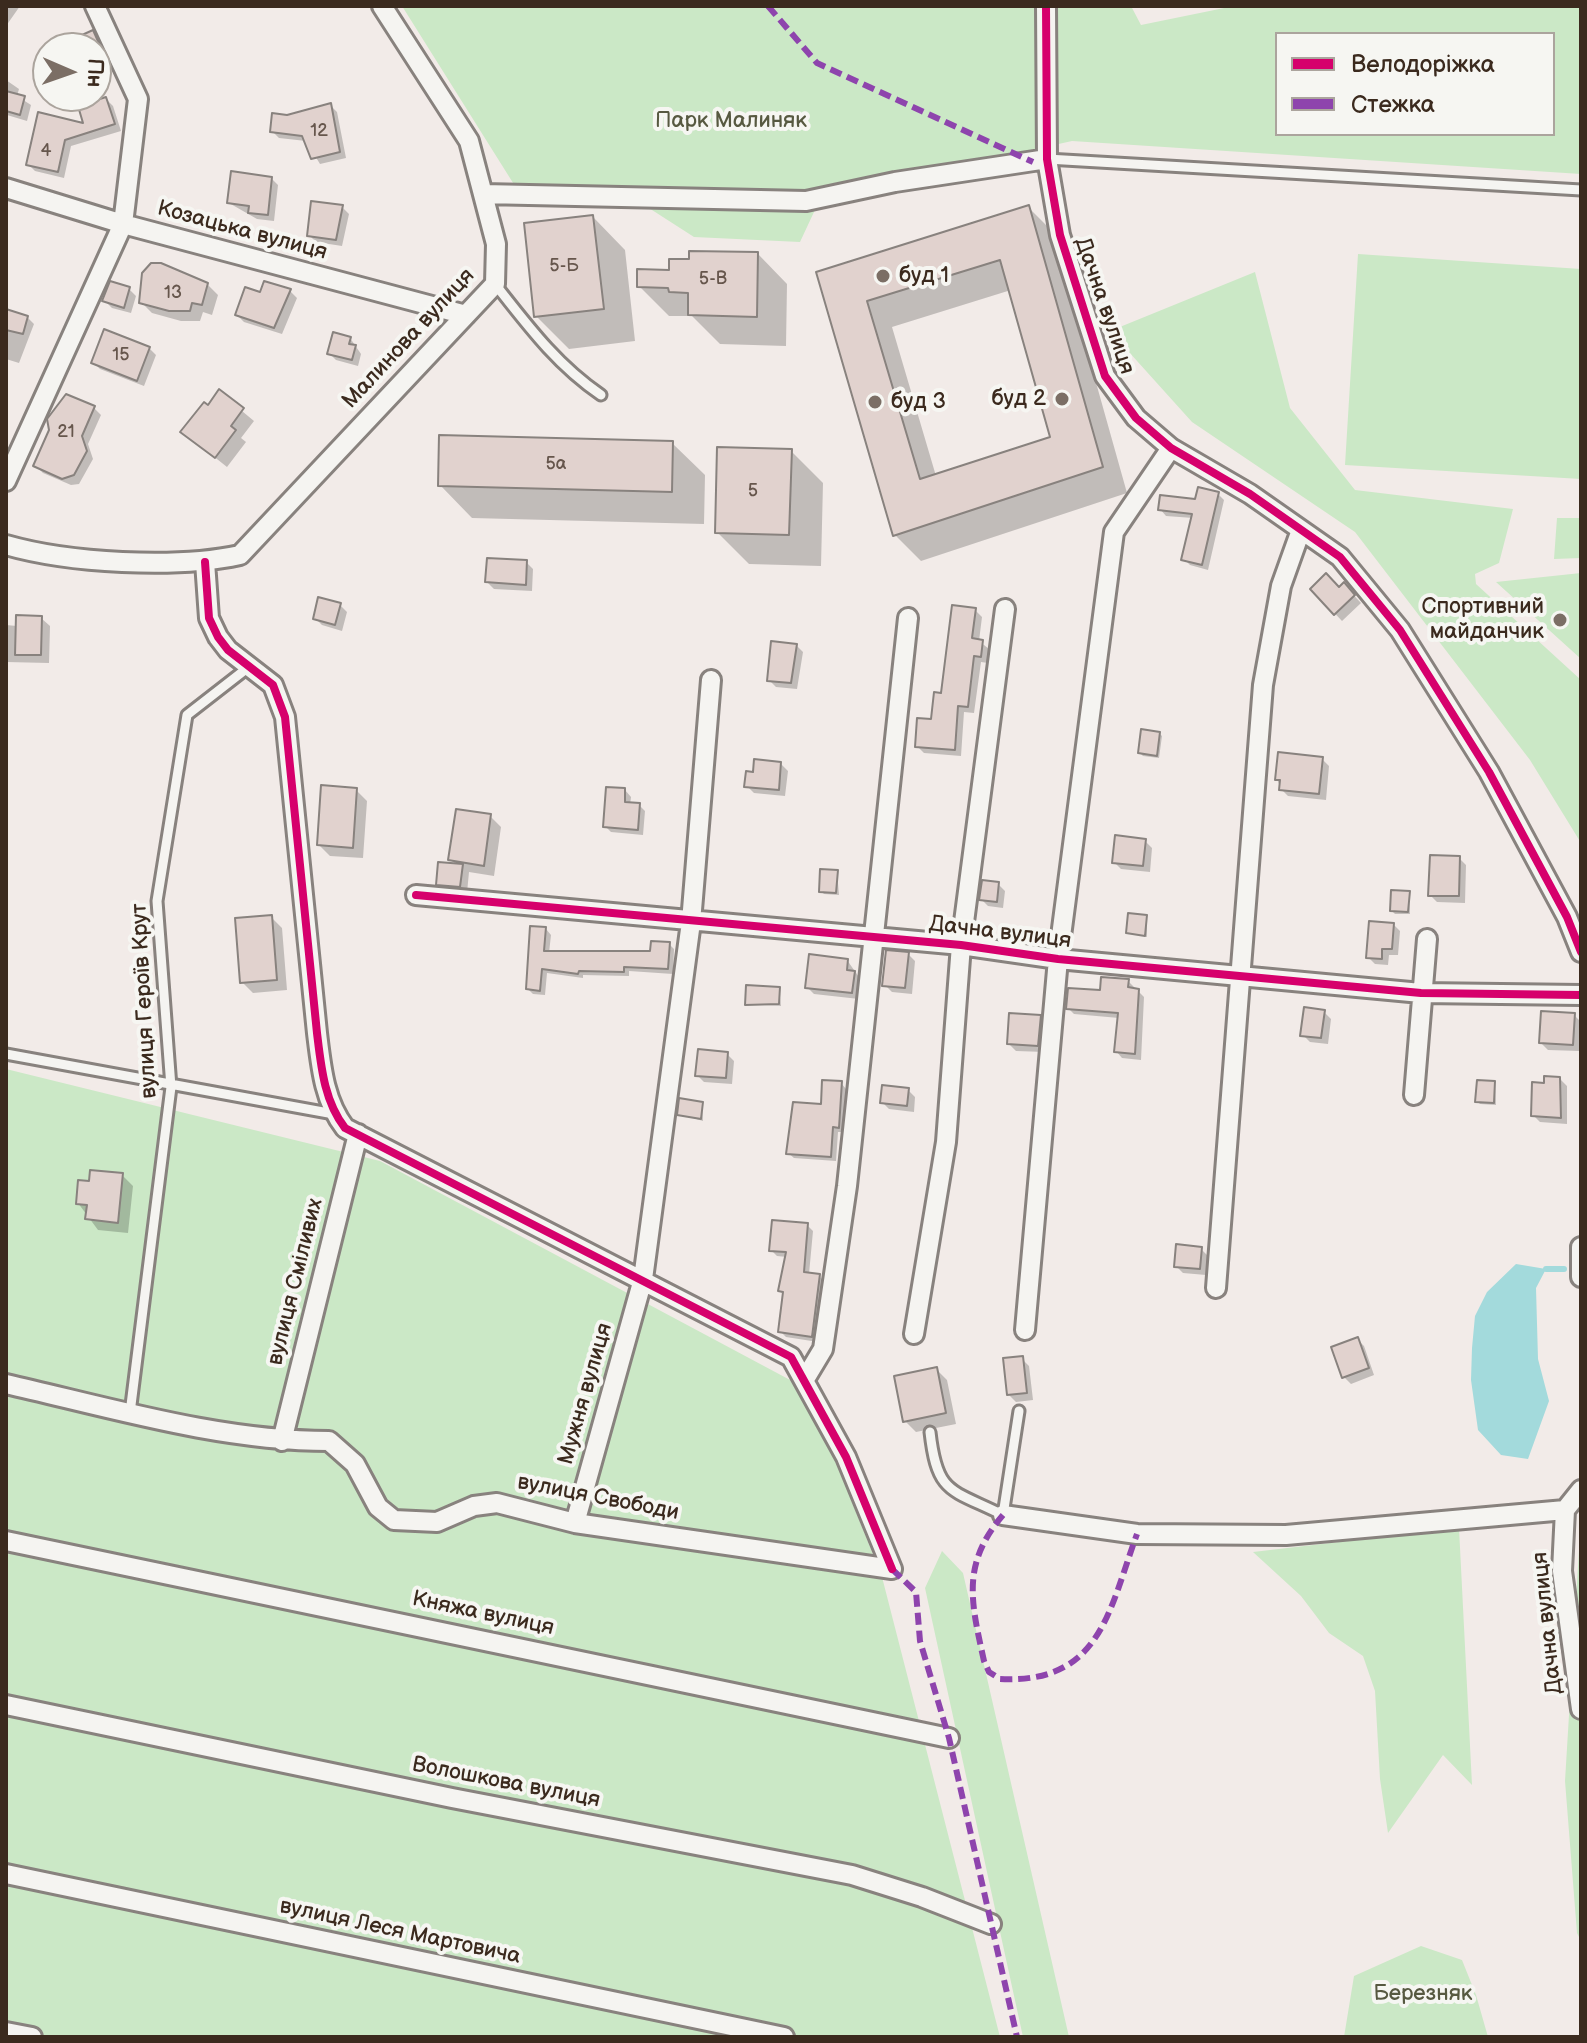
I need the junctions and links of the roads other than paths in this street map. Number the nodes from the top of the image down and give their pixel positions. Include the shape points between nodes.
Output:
1 (95, 6) edge
2 (382, 6) edge
3 (1046, 6) edge
4 (1047, 159) junction
5 (6, 188) edge
6 (1581, 190) edge
7 (483, 194) junction
8 (123, 224) junction
9 (495, 284) junction
10 (466, 315) junction
11 (601, 395) dead end
12 (1171, 448) junction
13 (6, 481) edge
14 (1301, 530) junction
15 (6, 545) edge
16 (205, 562) junction
17 (1005, 609) dead end
18 (908, 618) dead end
19 (250, 666) junction
20 (711, 680) dead end
21 (416, 895) dead end
22 (691, 922) junction
23 (871, 938) junction
24 (1427, 939) dead end
25 (961, 945) junction
26 (1581, 952) edge
27 (1058, 959) junction
28 (1243, 975) junction
29 (1421, 993) junction
30 (1581, 995) edge
31 (6, 1054) edge
32 (171, 1087) junction
33 (1414, 1095) dead end
34 (334, 1114) junction
35 (358, 1134) junction
36 (1581, 1247) edge
37 (1581, 1277) edge
38 (643, 1279) junction
39 (1216, 1288) dead end
40 (1025, 1330) dead end
41 (914, 1334) dead end
42 (805, 1379) junction
43 (6, 1384) edge
44 (1019, 1411) dead end
45 (130, 1413) junction
46 (930, 1432) dead end
47 (282, 1441) junction
48 (1581, 1490) edge
49 (1565, 1510) junction
50 (1003, 1515) junction
51 (575, 1523) junction
52 (6, 1541) edge
53 (6, 1705) edge
54 (1581, 1709) edge
55 (949, 1738) dead end
56 (6, 1874) edge
57 (991, 1924) dead end
58 (6, 2032) edge
59 (32, 2037) edge
60 (784, 2037) edge

1 - 8 street via 138,99
2 - 7 street, Малинова вулиця via 469,141
3 - 4 street, Дачна вулиця
4 - 6 lane
4 - 7 street via 806,201
4 - 12 street, Дачна вулиця via 1060,235 1105,376 1136,418
5 - 8 street, Козацька вулиця
7 - 9 street, Малинова вулиця via 496,244
8 - 10 street, Козацька вулиця
8 - 13 street
9 - 10 street, Малинова вулиця
9 - 11 lane via 546,349
10 - 16 street, Малинова вулиця via 240,555
12 - 14 street, Дачна вулиця
12 - 27 street via 1114,532
14 - 26 street, Дачна вулиця via 1340,557 1400,630 1489,772
14 - 28 street via 1281,586 1263,685
15 - 16 street, Малинова вулиця via 44,556
16 - 19 street via 209,618 228,650
17 - 25 street
18 - 23 street
19 - 32 lane, вулиця Героїв Крут via 187,715 157,901
19 - 34 street via 273,685 285,717 322,1076
20 - 22 street, Мужня вулиця
21 - 22 street, Дачна вулиця
22 - 23 street, Дачна вулиця
22 - 38 street, Мужня вулиця
23 - 25 street, Дачна вулиця
23 - 42 street via 847,1186 823,1349
24 - 29 street
25 - 27 street, Дачна вулиця
25 - 41 street via 946,1142
27 - 28 street, Дачна вулиця
27 - 40 street
28 - 29 street, Дачна вулиця
28 - 39 street
29 - 30 street, Дачна вулиця
29 - 33 street
31 - 32 lane
32 - 34 lane
32 - 45 lane, вулиця Героїв Крут
34 - 35 street
35 - 38 street
35 - 47 street, вулиця Сміливих
36 - 37 street
38 - 42 street via 770,1343 791,1357
38 - 51 street, Мужня вулиця
42 - 51 street, вулиця Свободи via 846,1457 892,1569
43 - 45 street, вулиця Свободи
44 - 50 lane
45 - 47 street, вулиця Свободи
46 - 50 lane via 934,1466 943,1485
47 - 51 street, вулиця Свободи via 329,1441 355,1464 378,1507 394,1520 437,1522 474,1506 497,1503
48 - 49 street
49 - 50 street via 1286,1535 1137,1534
49 - 54 street, Дачна вулиця via 1562,1571
52 - 55 street, Княжа вулиця
53 - 57 street, Волошкова вулиця via 852,1875
56 - 60 street, вулиця Леся Мартовича
58 - 59 street

